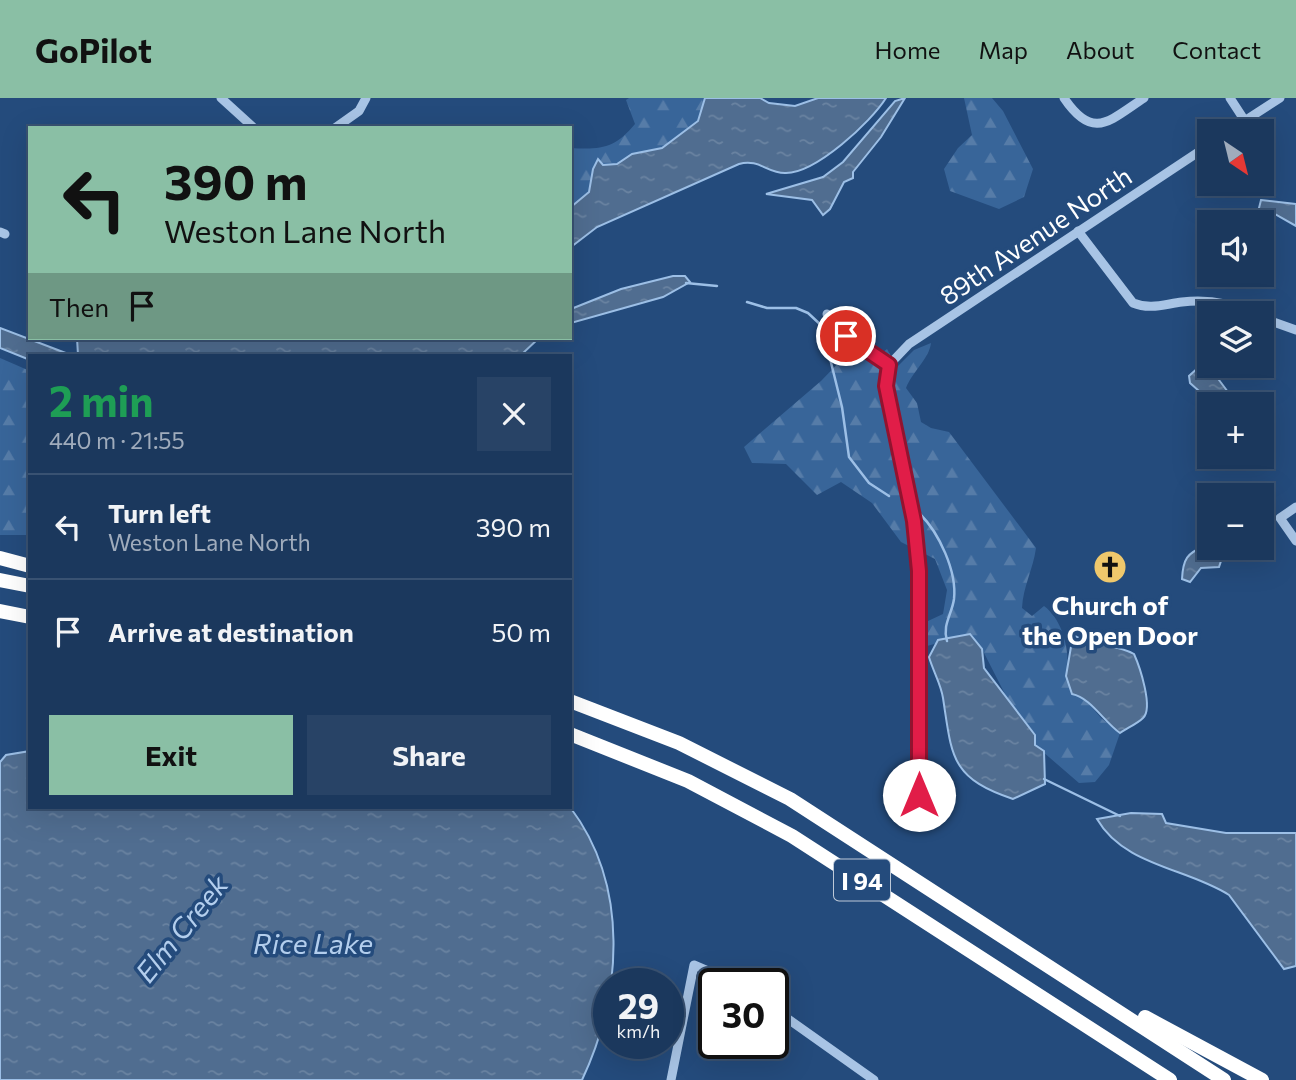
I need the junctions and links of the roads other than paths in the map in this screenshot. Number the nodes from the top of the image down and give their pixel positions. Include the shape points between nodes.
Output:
1 (221, 98) edge
2 (1064, 98) edge
3 (1144, 98) edge
4 (1230, 98) edge
5 (1280, 98) edge
6 (365, 102) edge
7 (1244, 119) edge
8 (1248, 119) edge
9 (252, 126) edge
10 (337, 126) edge
11 (1197, 153) edge
12 (1078, 232) junction
13 (1197, 302) edge
14 (827, 314) dead end
15 (1274, 322) edge
16 (1296, 330) edge
17 (889, 365) junction
18 (1296, 507) edge
19 (1296, 541) edge
20 (0, 558) edge
21 (28, 565) edge
22 (0, 580) edge
23 (28, 586) edge
24 (0, 611) edge
25 (28, 617) edge
26 (572, 702) edge
27 (572, 735) edge
28 (919, 795) dead end
29 (701, 968) edge
30 (1057, 970) junction
31 (789, 1020) edge
32 (1137, 1059) junction
33 (671, 1080) edge
34 (874, 1080) edge
35 (1162, 1080) edge
36 (1170, 1080) edge
37 (1224, 1080) edge
38 (1262, 1080) edge

1 - 9 street
2 - 3 street via 1081,120 1093,125 1109,121
4 - 7 street
5 - 8 street
6 - 10 street
11 - 12 street, 89th Avenue North
12 - 13 street via 1133,303 1144,307
12 - 17 street, 89th Avenue North via 909,344
14 - 17 street via 846,336
15 - 16 street
17 - 28 street via 886,386 914,521 919,571
18 - 19 street via 1280,518
20 - 21 highway
22 - 23 highway
24 - 25 highway
26 - 30 highway, I 94 via 679,743 790,799
27 - 32 highway, I 94 via 688,781 781,830
29 - 33 street via 694,965
30 - 37 highway, I 94
30 - 38 highway
31 - 34 street
32 - 35 highway
32 - 36 highway, I 94

